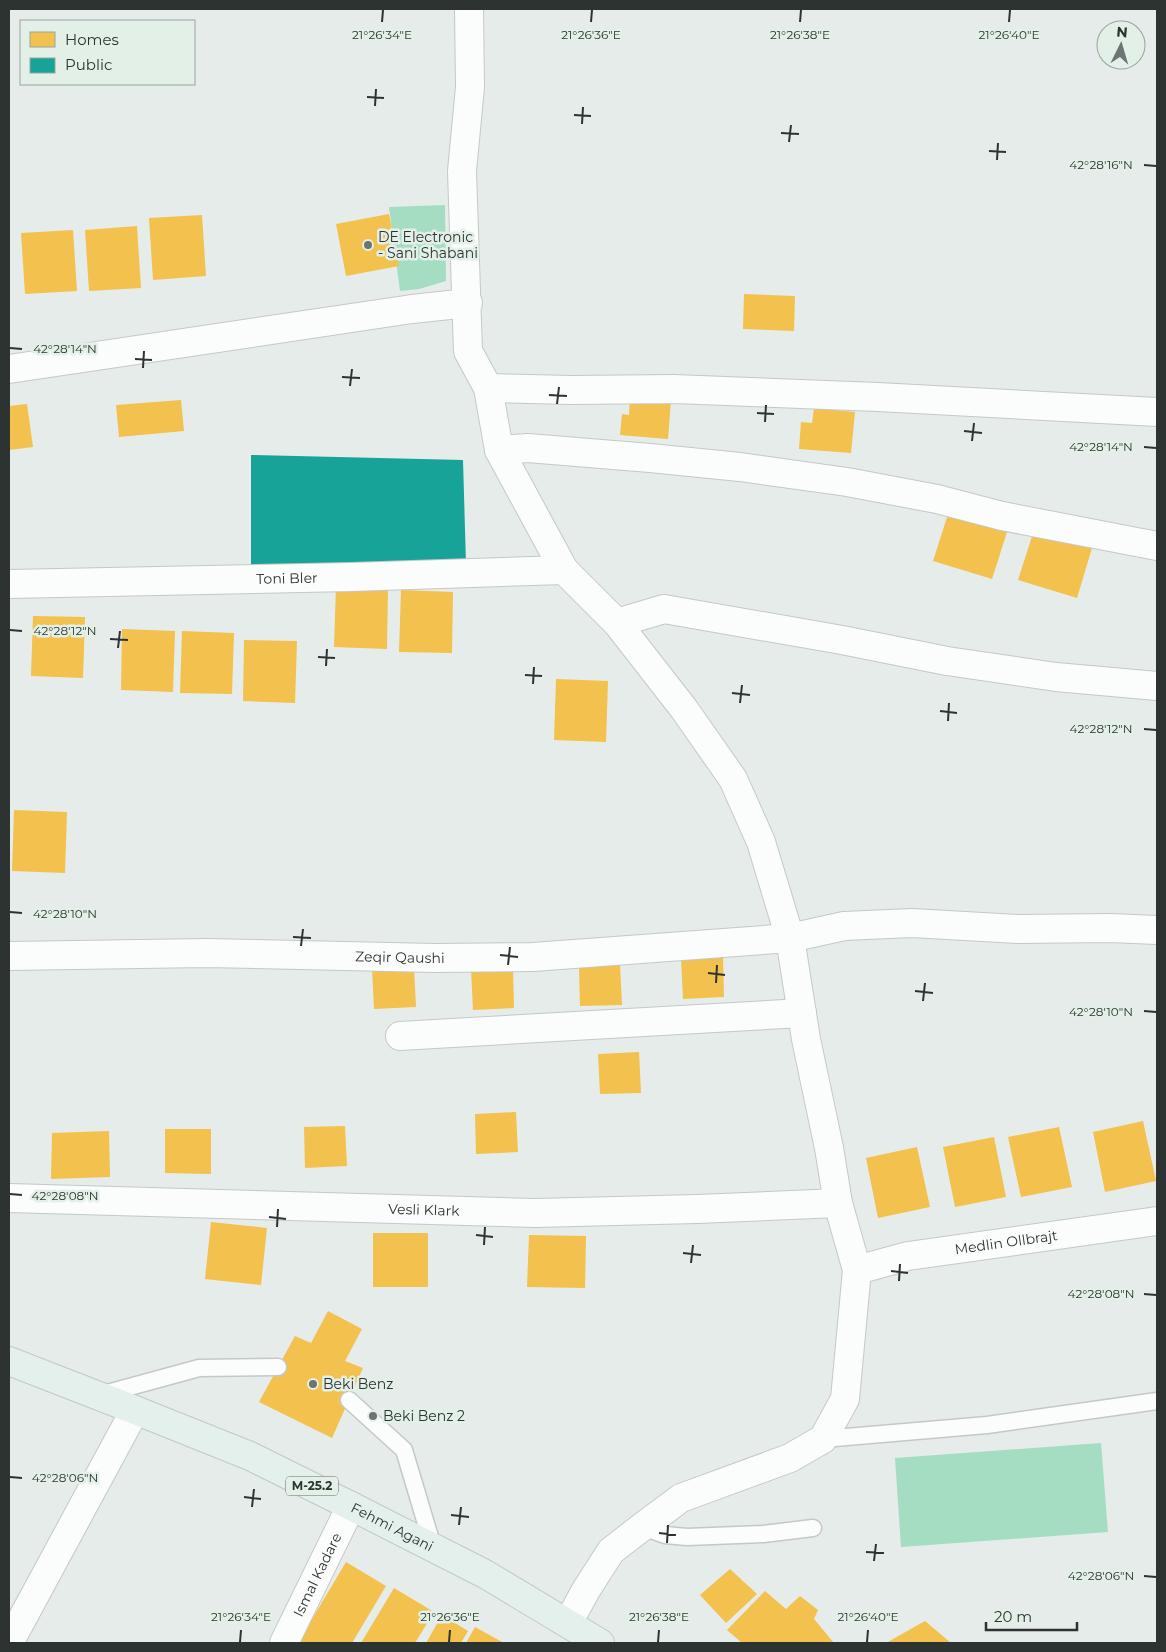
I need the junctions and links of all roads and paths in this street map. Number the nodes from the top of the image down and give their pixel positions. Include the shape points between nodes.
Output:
1 (469, 9) edge
2 (468, 303) junction
3 (9, 368) edge
4 (488, 388) junction
5 (1157, 412) edge
6 (499, 450) junction
7 (1157, 546) edge
8 (564, 570) junction
9 (9, 584) edge
10 (617, 623) junction
11 (1157, 686) edge
12 (1157, 930) edge
13 (790, 938) junction
14 (9, 956) edge
15 (802, 1013) junction
16 (400, 1036) dead end
17 (9, 1198) edge
18 (838, 1203) junction
19 (1157, 1221) edge
20 (857, 1270) junction
21 (9, 1362) edge
22 (278, 1367) dead end
23 (98, 1395) junction
24 (349, 1400) dead end
25 (1157, 1401) edge
26 (135, 1410) junction
27 (823, 1439) junction
28 (352, 1506) junction
29 (642, 1526) junction
30 (813, 1528) dead end
31 (433, 1547) junction
32 (568, 1623) junction
33 (9, 1643) edge
34 (284, 1643) edge
35 (598, 1643) edge

1 - 2 street via 470,87 462,171
2 - 3 street
2 - 4 street via 468,351
4 - 5 street via 674,389
4 - 6 street
6 - 7 street via 528,448 650,458 847,482
6 - 8 street
8 - 9 street, Toni Bler
8 - 10 street
10 - 11 street via 664,609 947,661 1056,677
10 - 13 street via 684,709 732,780 761,842
12 - 13 street, Zeqir Qaushi via 1018,929 912,923 844,926
13 - 14 street, Zeqir Qaushi via 533,957 206,953
13 - 15 street
15 - 16 street
15 - 18 street
17 - 18 street, Vesli Klark via 535,1213
18 - 20 street
19 - 20 street, Medlin Ollbrajt via 908,1256
20 - 27 street via 845,1399
21 - 23 main road, Fehmi Agani / M-25.2
22 - 23 lane via 199,1368
23 - 26 main road, Fehmi Agani / M-25.2
24 - 31 lane via 404,1450
25 - 27 lane via 987,1425
26 - 28 main road, Fehmi Agani / M-25.2 via 250,1456
26 - 33 street
27 - 29 street via 790,1458 681,1498
28 - 31 main road, Fehmi Agani / M-25.2
28 - 34 street, Ismal Kadare
29 - 30 lane via 665,1535 687,1536 763,1534
29 - 32 street via 611,1551
31 - 32 main road, Fehmi Agani / M-25.2
32 - 35 main road, Fehmi Agani / M-25.2

